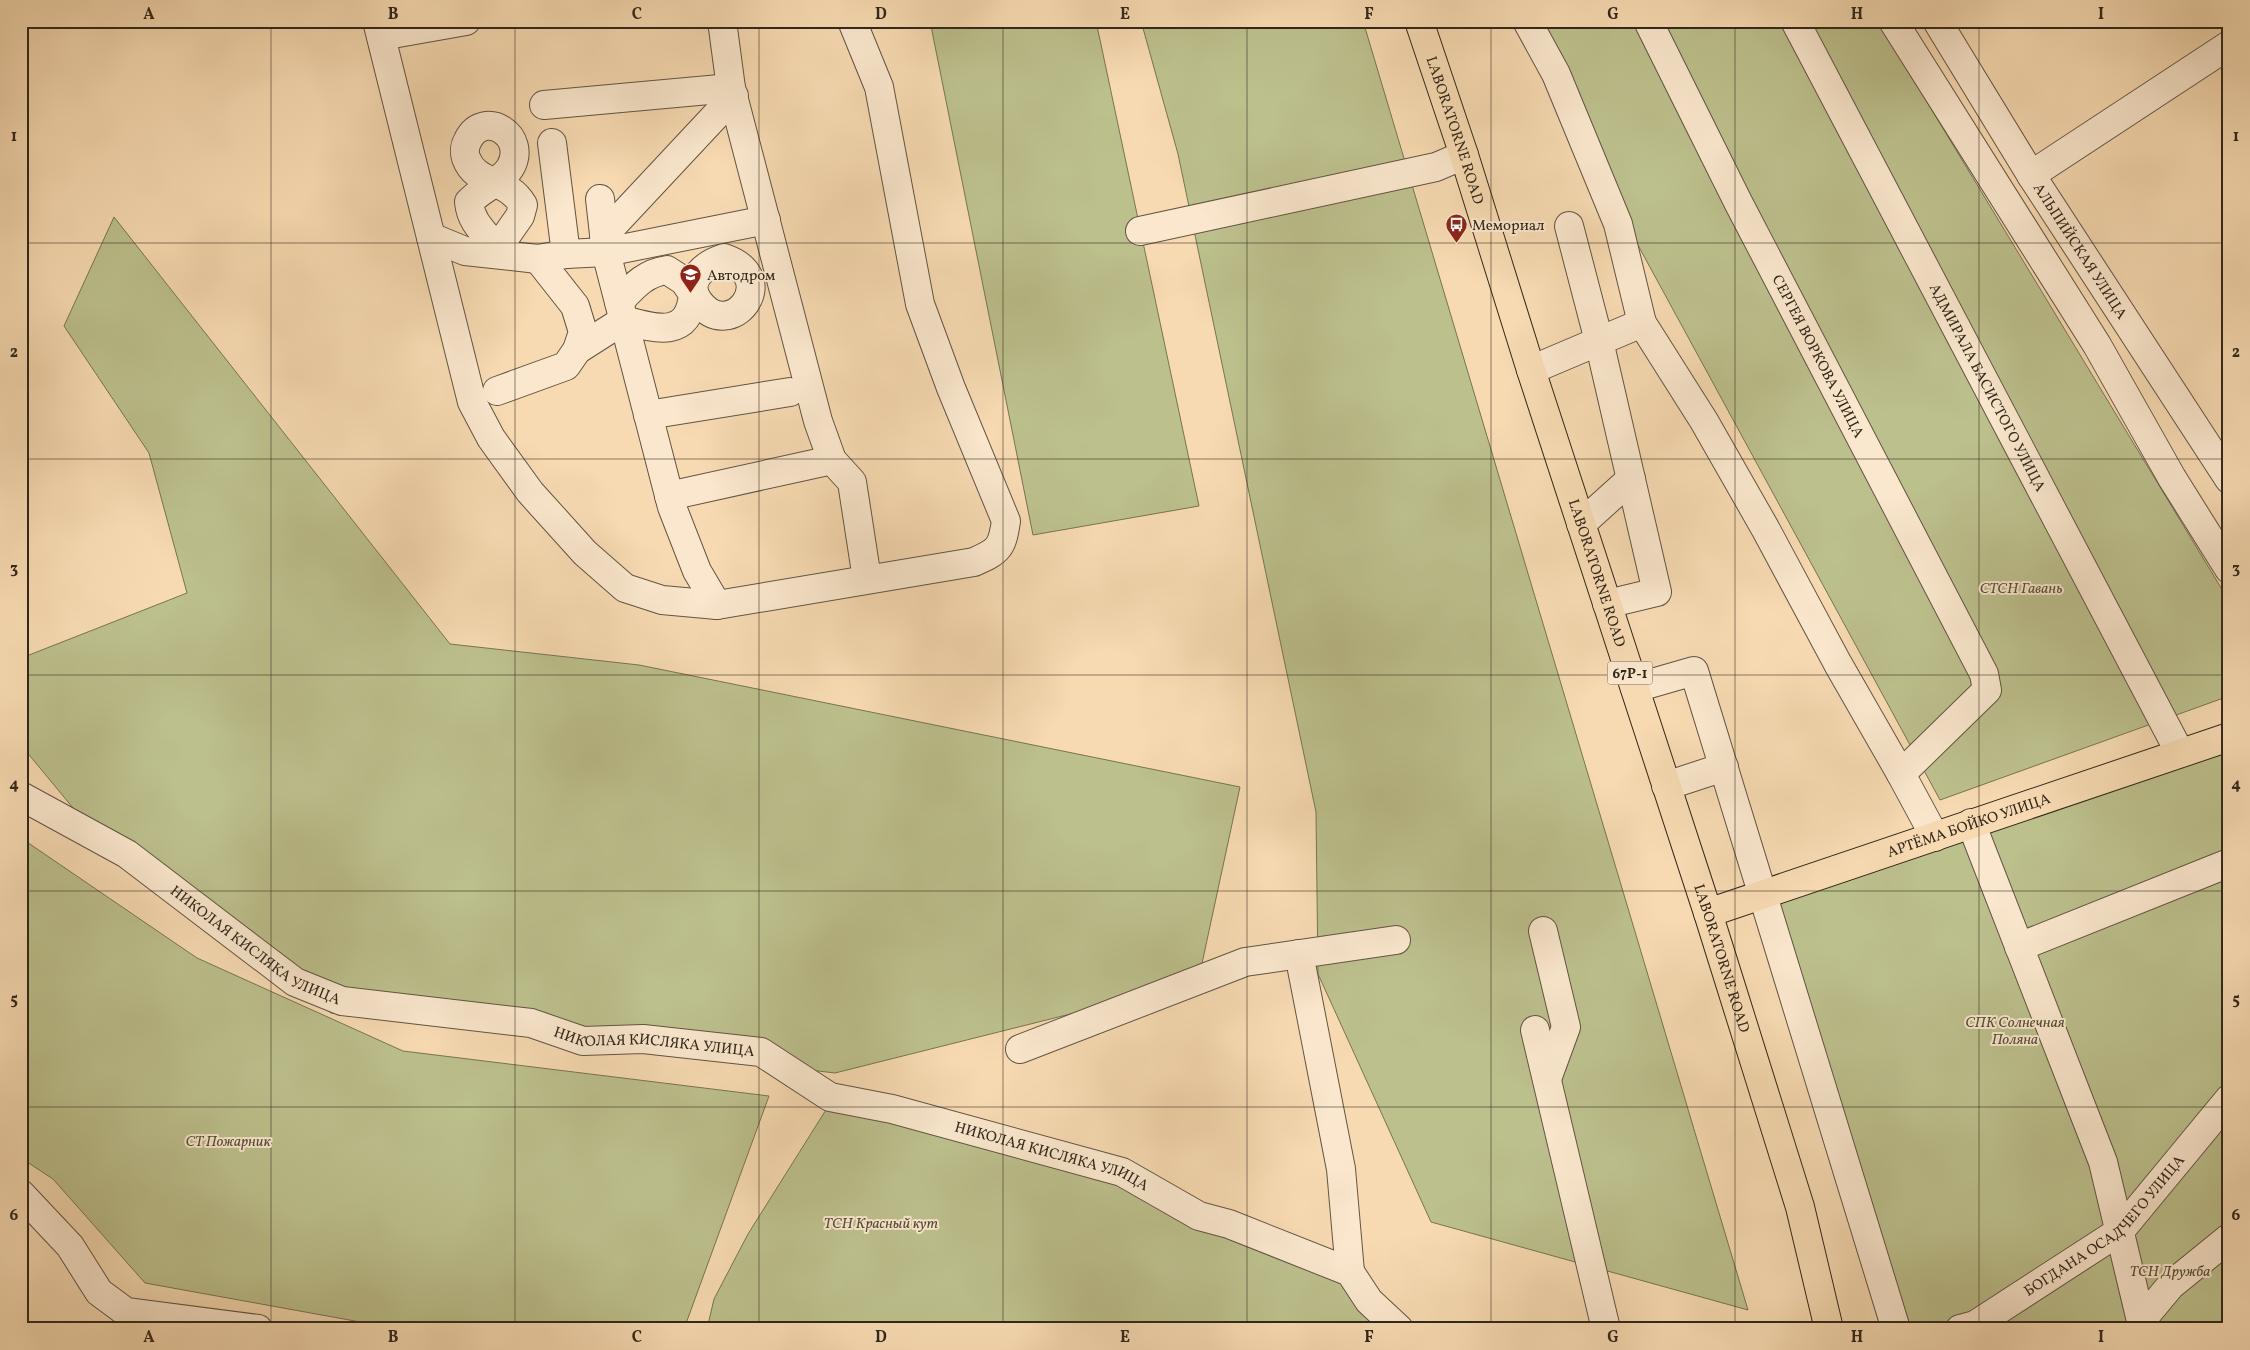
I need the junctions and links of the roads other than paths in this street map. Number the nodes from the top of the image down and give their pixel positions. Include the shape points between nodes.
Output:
1 (466, 21) edge
2 (722, 21) edge
3 (852, 21) edge
4 (1419, 21) edge
5 (1527, 21) edge
6 (1648, 21) edge
7 (1795, 21) edge
8 (1893, 21) edge
9 (1937, 21) edge
10 (379, 29) edge
11 (2229, 46) edge
12 (733, 92) junction
13 (544, 105) dead end
14 (552, 143) dead end
15 (1464, 155) junction
16 (2032, 175) junction
17 (600, 199) dead end
18 (766, 220) junction
19 (1569, 226) dead end
20 (1140, 231) dead end
21 (431, 237) junction
22 (605, 244) junction
23 (501, 254) junction
24 (566, 254) junction
25 (538, 259) junction
26 (621, 311) junction
27 (1642, 323) junction
28 (1600, 341) junction
29 (577, 350) junction
30 (1531, 370) junction
31 (497, 391) dead end
32 (790, 392) dead end
33 (648, 415) junction
34 (832, 460) junction
35 (1631, 479) junction
36 (2229, 479) edge
37 (669, 496) junction
38 (1581, 524) junction
39 (2229, 569) edge
40 (867, 579) junction
41 (1607, 604) junction
42 (717, 605) junction
43 (1634, 688) junction
44 (2229, 737) edge
45 (2180, 753) junction
46 (1724, 767) junction
47 (1901, 774) junction
48 (1666, 786) junction
49 (21, 796) edge
50 (1971, 824) junction
51 (1935, 837) junction
52 (2229, 863) edge
53 (1764, 894) junction
54 (1708, 913) junction
55 (1543, 931) dead end
56 (1396, 940) dead end
57 (2019, 947) junction
58 (1299, 954) junction
59 (1535, 1030) dead end
60 (1020, 1049) dead end
61 (1547, 1079) junction
62 (2229, 1099) edge
63 (21, 1194) edge
64 (2120, 1231) junction
65 (2229, 1238) edge
66 (1350, 1272) junction
67 (2141, 1325) edge
68 (258, 1329) edge
69 (1400, 1329) edge
70 (1606, 1329) edge
71 (1829, 1329) edge
72 (1896, 1329) edge
73 (1960, 1329) edge

1 - 10 street
2 - 12 street
3 - 40 street via 879,86 920,304 1006,522 1003,542 990,555 974,562
4 - 15 main road, LABORATORNE ROAD / 67Р-1
5 - 27 street via 1556,74 1618,224
6 - 47 street, СЕРГЕЯ ВОРКОВА УЛИЦА via 1738,202 1984,674 1987,690
7 - 45 street, АДМИРАЛА БАСИСТОГО УЛИЦА
8 - 39 street via 2097,345 2172,478
9 - 16 street, АЛЬПИЙСКАЯ УЛИЦА
10 - 21 street
11 - 16 street
12 - 13 street
12 - 18 street
12 - 22 street
14 - 24 street
15 - 20 street via 1436,166
15 - 30 main road, LABORATORNE ROAD / 67Р-1
16 - 36 street, АЛЬПИЙСКАЯ УЛИЦА
17 - 22 street
18 - 22 street
18 - 34 street via 818,421
19 - 28 street
21 - 23 street via 465,251
21 - 42 street via 472,402 491,438 530,492 585,553 625,588 662,600
22 - 24 street
22 - 26 street
23 - 23 street via 504,239 520,216 522,205 517,195 494,182 469,202 470,214
23 - 25 street
24 - 25 street
25 - 29 street via 575,306 583,332
26 - 26 street via 661,328 676,326 687,318 693,294 684,281 667,270 653,272 642,278
26 - 29 street
26 - 33 street
27 - 28 street
27 - 47 street via 1704,421
28 - 30 street
28 - 35 street
29 - 31 street via 566,366
30 - 38 main road, LABORATORNE ROAD / 67Р-1
32 - 33 street
33 - 37 street
34 - 37 street
34 - 40 street via 852,482
35 - 38 street
35 - 41 street via 1657,592
37 - 42 street via 696,571
38 - 41 main road, LABORATORNE ROAD / 67Р-1
40 - 42 street
41 - 43 main road, LABORATORNE ROAD / 67Р-1
43 - 46 street via 1694,671
43 - 48 main road, LABORATORNE ROAD / 67Р-1
44 - 45 main road, АРТЁМА БОЙКО УЛИЦА
45 - 50 main road, АРТЁМА БОЙКО УЛИЦА
46 - 48 street
46 - 53 street
47 - 51 street
48 - 54 main road, LABORATORNE ROAD / 67Р-1
49 - 66 street, НИКОЛАЯ КИСЛЯКА УЛИЦА via 127,854 295,982 342,1000 531,1023 584,1041 642,1038 760,1052 830,1097 892,1109 1122,1172 1199,1216 1229,1224
50 - 51 main road, АРТЁМА БОЙКО УЛИЦА
50 - 57 street
51 - 53 main road, АРТЁМА БОЙКО УЛИЦА
52 - 57 street
53 - 54 main road, АРТЁМА БОЙКО УЛИЦА
53 - 72 street
54 - 71 main road, LABORATORNE ROAD / 67Р-1 via 1800,1207
55 - 61 street via 1566,1027
56 - 58 street
57 - 64 street via 2104,1162
58 - 60 street via 1245,962
58 - 66 street via 1341,1169
59 - 61 street
61 - 70 street
62 - 64 street, БОГДАНА ОСАДЧЕГО УЛИЦА
63 - 68 street via 70,1246 99,1292 126,1312
64 - 67 street
64 - 73 street, БОГДАНА ОСАДЧЕГО УЛИЦА via 1975,1325
65 - 67 street via 2171,1285
66 - 69 street via 1369,1301

